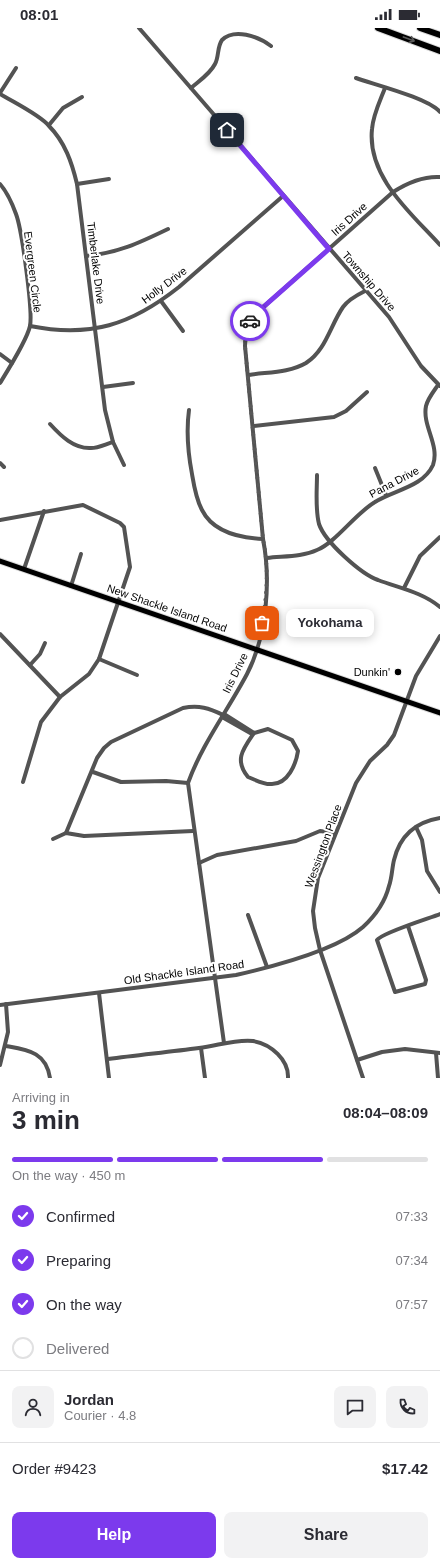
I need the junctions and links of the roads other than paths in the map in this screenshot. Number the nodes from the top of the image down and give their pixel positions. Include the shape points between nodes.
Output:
1 (139, 28) edge
2 (378, 28) edge
3 (420, 28) edge
4 (440, 35) edge
5 (271, 46) dead end
6 (440, 51) edge
7 (16, 68) dead end
8 (356, 78) dead end
9 (191, 88) junction
10 (385, 88) junction
11 (0, 93) edge
12 (82, 97) dead end
13 (440, 112) edge
14 (49, 125) junction
15 (440, 177) edge
16 (109, 179) dead end
17 (0, 184) edge
18 (77, 184) junction
19 (393, 192) junction
20 (283, 196) junction
21 (168, 229) dead end
22 (440, 245) edge
23 (329, 249) junction
24 (86, 256) junction
25 (365, 291) junction
26 (161, 301) junction
27 (30, 326) junction
28 (95, 329) junction
29 (183, 331) dead end
30 (0, 354) edge
31 (12, 363) junction
32 (249, 375) junction
33 (133, 382) dead end
34 (0, 383) edge
35 (439, 385) edge
36 (102, 387) junction
37 (367, 392) dead end
38 (189, 410) dead end
39 (50, 424) dead end
40 (253, 426) junction
41 (113, 442) junction
42 (0, 463) edge
43 (124, 465) dead end
44 (4, 466) dead end
45 (375, 468) dead end
46 (317, 475) dead end
47 (386, 495) junction
48 (44, 512) junction
49 (0, 520) edge
50 (440, 537) edge
51 (263, 539) junction
52 (331, 541) junction
53 (81, 554) dead end
54 (267, 558) junction
55 (0, 561) edge
56 (24, 569) junction
57 (71, 586) junction
58 (404, 588) junction
59 (119, 602) junction
60 (440, 607) edge
61 (0, 634) edge
62 (440, 636) edge
63 (45, 643) dead end
64 (256, 649) junction
65 (100, 659) junction
66 (30, 665) junction
67 (137, 675) dead end
68 (60, 697) junction
69 (407, 701) junction
70 (440, 713) edge
71 (223, 716) junction
72 (253, 734) junction
73 (93, 772) junction
74 (23, 782) dead end
75 (188, 783) junction
76 (440, 818) edge
77 (416, 827) junction
78 (193, 831) junction
79 (66, 833) junction
80 (335, 833) junction
81 (53, 839) dead end
82 (199, 863) junction
83 (440, 892) edge
84 (440, 914) edge
85 (248, 916) dead end
86 (408, 926) junction
87 (320, 950) junction
88 (267, 967) junction
89 (215, 978) junction
90 (100, 993) junction
91 (6, 1004) junction
92 (0, 1005) edge
93 (224, 1043) junction
94 (6, 1046) junction
95 (201, 1048) junction
96 (438, 1053) edge
97 (108, 1058) junction
98 (357, 1060) junction
99 (0, 1065) edge
100 (50, 1078) edge
101 (109, 1078) edge
102 (205, 1078) edge
103 (288, 1078) edge
104 (363, 1078) edge
105 (438, 1078) edge

1 - 9 street, Township Drive
2 -> 6 highway
3 - 4 highway
5 - 9 street via 240,31 229,33 221,41 216,64
7 - 11 street
8 - 10 street
9 - 20 street, Township Drive
10 - 13 street via 418,98
10 - 19 street via 372,130 376,161 382,177
11 - 14 street, Timberlake Drive
12 - 14 street via 63,108
14 - 18 street, Timberlake Drive via 63,145
15 - 19 street, Iris Drive via 418,180
16 - 18 street
17 - 27 street, Evergreen Circle via 10,198 17,216 29,299
18 - 24 street, Timberlake Drive
19 - 22 street
19 - 23 street, Iris Drive
20 - 23 street, Township Drive
20 - 26 street, Holly Drive
21 - 24 street via 115,253
23 - 25 street, Township Drive
23 - 32 street, Iris Drive via 252,317 246,329 245,346
24 - 28 street, Timberlake Drive
25 - 32 street via 343,306 328,337 306,363 290,370
25 - 35 street, Township Drive via 389,317 421,366
26 - 28 street, Holly Drive via 124,321
26 - 29 street
27 - 28 street, Holly Drive via 49,330
27 - 31 street, Evergreen Circle
28 - 36 street, Timberlake Drive
30 - 31 street
31 - 34 street, Evergreen Circle
32 - 40 street, Iris Drive
33 - 36 street
35 - 47 street, Pana Drive via 426,406 426,418 435,452 434,464 421,480
36 - 41 street, Timberlake Drive
37 - 40 street via 346,412 334,417
38 - 51 street via 188,447 202,511 213,523 231,534
39 - 41 street via 73,444 91,448
40 - 51 street, Iris Drive
41 - 43 street, Timberlake Drive
42 - 44 street
45 - 47 street
46 - 52 street via 317,510 320,526
47 - 52 street, Pana Drive via 362,512
48 - 49 street
48 - 56 street
48 - 59 street via 83,505 124,527 130,566
50 - 58 street via 420,556
51 - 54 street, Iris Drive
52 - 54 street, Pana Drive via 319,550 304,555
52 - 58 street via 364,574
53 - 57 street
54 - 64 street, Iris Drive via 266,600
55 - 56 main road, New Shackle Island Road
56 - 57 main road, New Shackle Island Road
57 - 59 main road, New Shackle Island Road
58 - 60 street via 433,601
59 - 64 main road, New Shackle Island Road
59 - 65 street
61 - 66 street
62 - 69 street via 423,662
63 - 66 street via 40,654
64 - 69 main road, New Shackle Island Road
64 - 71 street, Iris Drive via 248,672
65 - 67 street
65 - 68 street via 89,674
66 - 68 street
68 - 74 street via 41,722
69 - 70 main road, New Shackle Island Road
69 - 80 street, Wessington Place via 394,735 370,761 356,783
71 - 72 street
71 - 73 street via 209,708 183,708 111,742 97,758
71 - 75 street, Iris Drive via 196,762
72 - 72 street via 268,729 287,736 295,743 297,756 290,774 283,780 264,784 248,778 244,772 240,757
73 - 75 street via 121,782 166,780
73 - 79 street
75 - 78 street, Iris Drive
76 - 77 street, Old Shackle Island Road via 425,820
77 - 83 street via 422,840 426,871
77 - 87 street, Old Shackle Island Road via 402,840 398,848 389,887 372,918 353,935
78 - 79 street via 84,836
78 - 82 street, Iris Drive
79 - 81 street
80 - 82 street via 320,831 296,841 217,855
80 - 87 street, Wessington Place via 314,894 313,911
82 - 89 street, Iris Drive
84 - 86 street
85 - 88 street
86 - 86 street via 377,940 395,992 425,984 426,980
87 - 88 street, Old Shackle Island Road
87 - 98 street, Wessington Place
88 - 89 street, Old Shackle Island Road
89 - 90 street, Old Shackle Island Road
89 - 93 street, Iris Drive
90 - 91 street, Old Shackle Island Road
90 - 97 street
91 - 92 street, Old Shackle Island Road
91 - 94 street
93 - 95 street
93 - 103 street via 253,1041 265,1044 284,1060
94 - 99 street
94 - 100 street via 38,1055 44,1061
95 - 97 street
95 - 102 street
96 - 98 street via 405,1049 382,1052
96 - 105 street
97 - 101 street
98 - 104 street, Wessington Place

